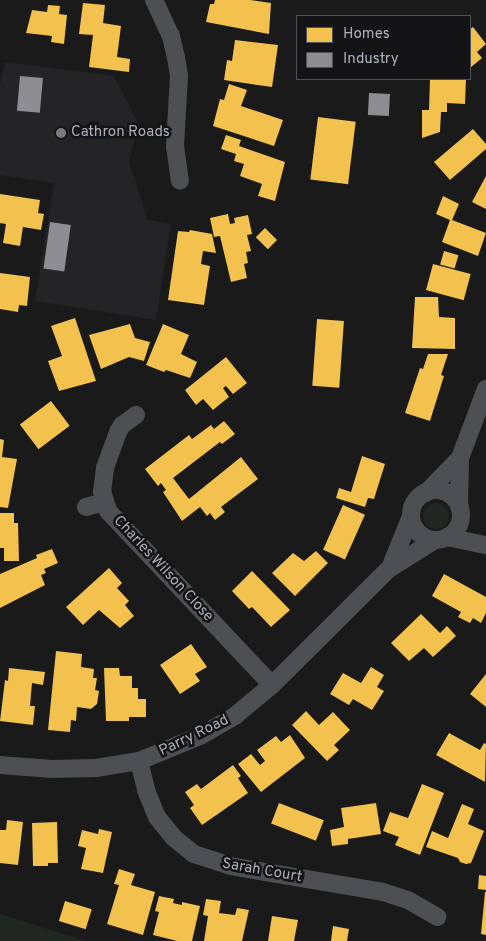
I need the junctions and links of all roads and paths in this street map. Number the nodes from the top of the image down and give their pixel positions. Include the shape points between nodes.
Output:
1 (154, 0) edge
2 (180, 181) dead end
3 (486, 389) edge
4 (136, 415) dead end
5 (460, 458) junction
6 (426, 493) junction
7 (104, 502) junction
8 (86, 507) dead end
9 (460, 510) junction
10 (412, 516) junction
11 (441, 539) junction
12 (486, 545) edge
13 (390, 569) junction
14 (272, 684) junction
15 (139, 761) junction
16 (0, 765) edge
17 (437, 916) dead end

1 - 2 street via 171,36 179,76 175,146
3 - 5 street
4 - 7 street, Charles Wilson Close via 122,425 113,443 102,480
5 - 6 street
5 - 9 street
6 - 9 street via 442,491 449,494
6 - 10 street via 415,502
7 - 8 street
7 - 14 street, Charles Wilson Close via 114,519
9 - 11 street via 457,528
9 - 12 street
10 - 11 street via 421,535
10 - 13 street, Parry Road
11 - 12 street
11 - 13 street, Parry Road
13 - 14 street, Parry Road
14 - 15 street, Parry Road via 236,715 202,735
15 - 16 street, Parry Road via 74,769
15 - 17 street, Sarah Court via 157,817 174,838 194,854 230,866 383,892 408,900

